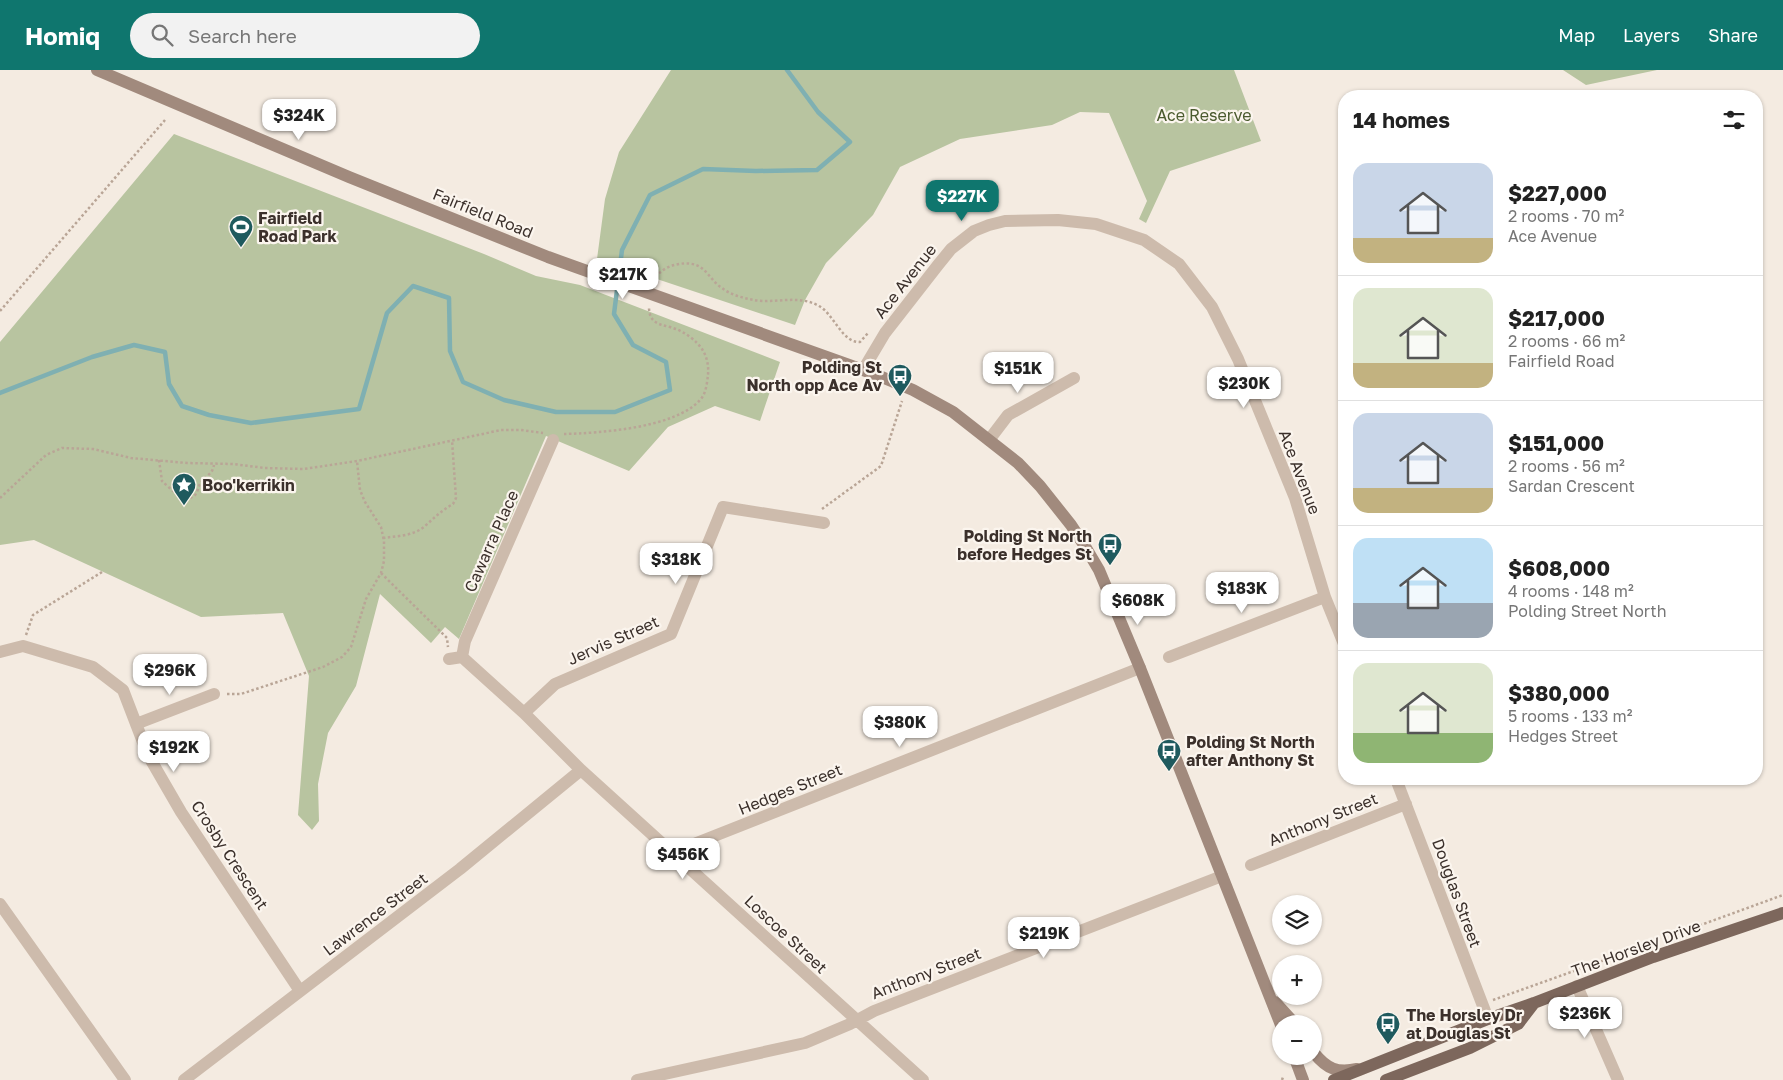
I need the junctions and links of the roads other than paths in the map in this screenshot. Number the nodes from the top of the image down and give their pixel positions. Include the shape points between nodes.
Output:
1 (97, 70) edge
2 (863, 370) junction
3 (1074, 378) dead end
4 (552, 437) road end
5 (990, 440) junction
6 (824, 523) dead end
7 (1325, 597) junction
8 (1338, 629) edge
9 (0, 652) edge
10 (462, 657) junction
11 (1169, 657) dead end
12 (449, 659) road end
13 (1140, 668) junction
14 (214, 694) dead end
15 (524, 714) junction
16 (136, 724) junction
17 (581, 770) junction
18 (1398, 785) edge
19 (1406, 804) junction
20 (679, 857) junction
21 (1251, 865) dead end
22 (1222, 876) junction
23 (0, 904) edge
24 (1783, 913) edge
25 (1577, 986) junction
26 (300, 991) junction
27 (1271, 999) junction
28 (1534, 1004) junction
29 (1277, 1015) edge
30 (1286, 1015) edge
31 (1488, 1019) junction
32 (856, 1021) junction
33 (1322, 1064) edge
34 (1297, 1065) edge
35 (1362, 1068) junction
36 (125, 1080) edge
37 (184, 1080) edge
38 (637, 1080) edge
39 (923, 1080) edge
40 (1303, 1080) edge
41 (1334, 1080) edge
42 (1386, 1080) edge
43 (1618, 1080) edge

1 - 2 main road, Fairfield Road via 654,302
2 - 5 main road, Fairfield Road via 913,390 953,412
2 - 7 street, Ace Avenue via 885,333 938,265 951,249 974,231 1005,221 1058,220 1096,224 1144,240 1179,264 1212,307 1238,359 1295,498
3 - 5 street via 1008,415
4 - 10 street, Cawarra Place via 465,641
5 - 13 main road, Fairfield Road via 1018,463 1071,525 1098,570
6 - 15 street, Jervis Street via 723,507 671,634 555,684
7 - 8 street
7 - 11 street
9 - 16 street, Crosby Crescent via 23,646 93,667 123,690
10 - 12 street
10 - 15 street, Loscoe Street
13 - 20 street, Hedges Street via 694,844
13 - 22 main road, Fairfield Road
14 - 16 street
15 - 17 street, Loscoe Street
16 - 26 street, Crosby Crescent via 148,755 181,812
17 - 20 street, Loscoe Street
17 - 26 street, Lawrence Street via 460,870
18 - 19 street, Douglas Street
19 - 21 street, Anthony Street
19 - 31 street, Douglas Street
20 - 32 street, Loscoe Street
22 - 27 main road, Fairfield Road
22 - 32 street, Anthony Street via 874,1010
23 - 36 street
24 - 25 main road, The Horsley Drive
25 - 28 main road, The Horsley Drive
25 - 43 street
26 - 37 street, Lawrence Street
27 - 29 main road, Fairfield Road
27 - 30 main road
28 - 31 main road, The Horsley Drive
28 - 42 main road via 1518,1024 1470,1048
31 - 35 main road, The Horsley Drive
32 - 38 street, Anthony Street via 804,1043
32 - 39 street, Loscoe Street
33 - 35 main road via 1334,1070
34 - 40 main road
35 - 41 main road, The Horsley Drive

